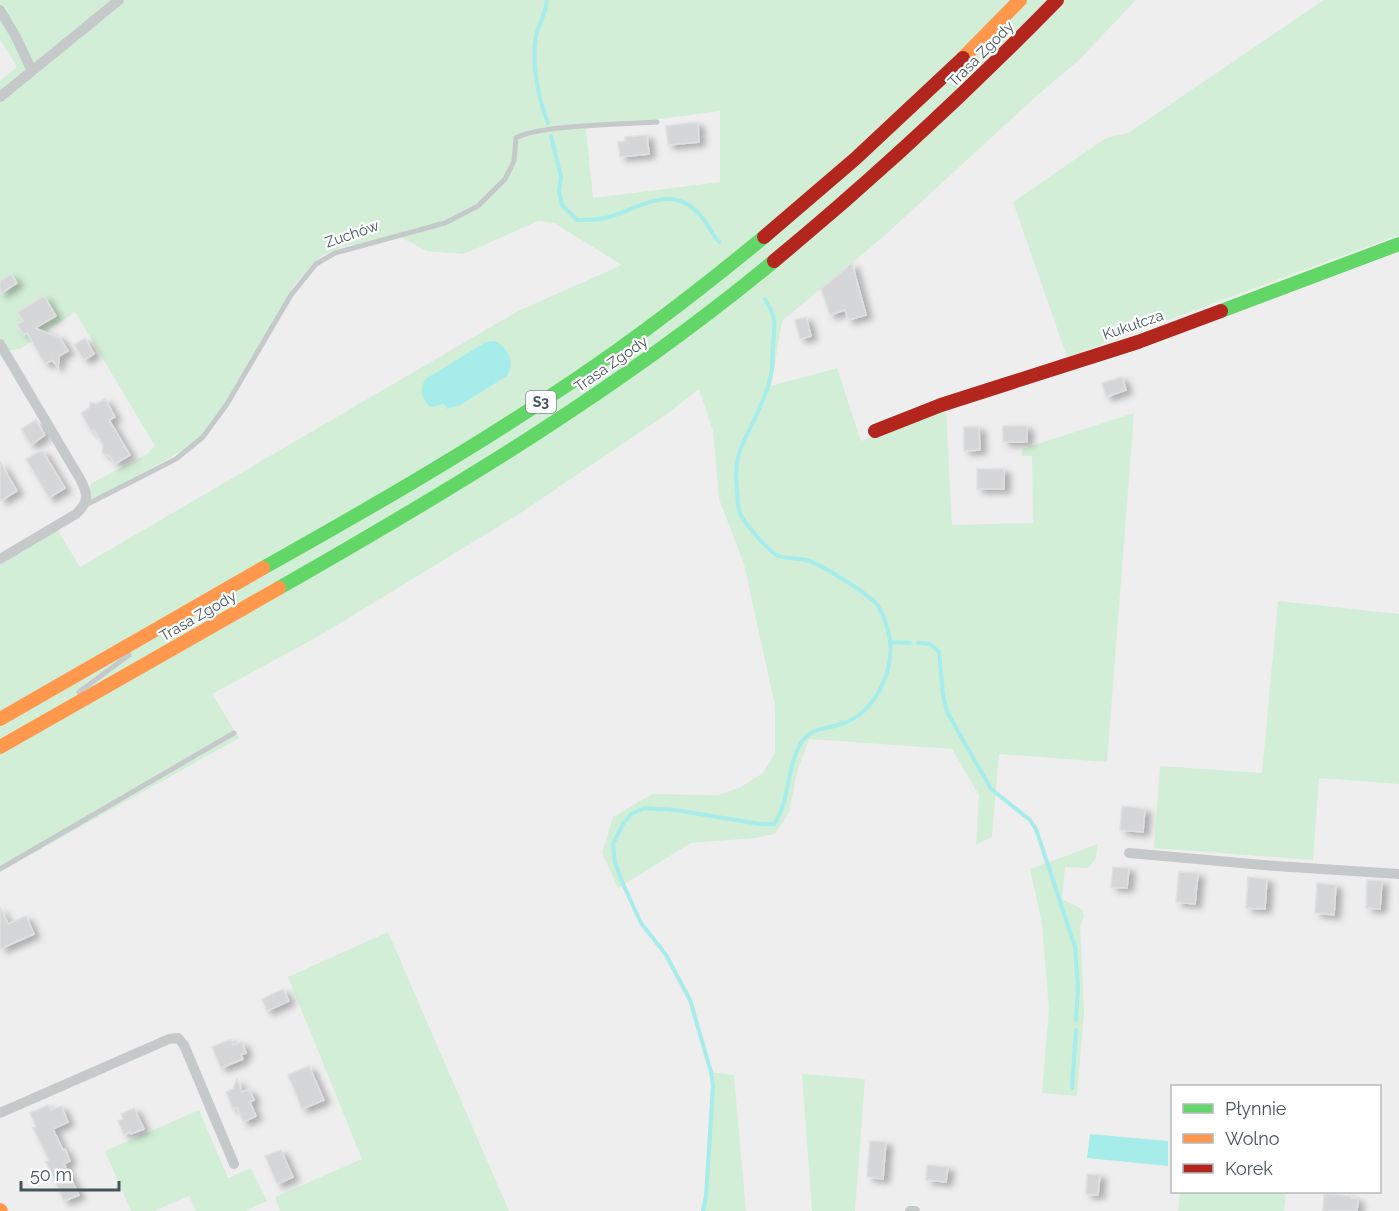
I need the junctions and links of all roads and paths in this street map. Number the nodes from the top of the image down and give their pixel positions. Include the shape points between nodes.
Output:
1 (119, 0) edge
2 (1020, 0) edge
3 (1057, 0) edge
4 (0, 10) edge
5 (32, 71) junction
6 (0, 97) edge
7 (657, 122) dead end
8 (1399, 244) edge
9 (0, 344) edge
10 (875, 431) dead end
11 (83, 507) junction
12 (0, 560) edge
13 (198, 605) junction
14 (210, 628) junction
15 (141, 647) dead end
16 (131, 654) dead end
17 (146, 656) dead end
18 (135, 661) dead end
19 (103, 674) junction
20 (72, 688) dead end
21 (62, 692) dead end
22 (75, 694) dead end
23 (66, 701) dead end
24 (0, 718) edge
25 (234, 733) dead end
26 (6, 744) edge
27 (1128, 853) dead end
28 (0, 870) edge
29 (1399, 874) edge
30 (0, 1113) edge
31 (234, 1164) dead end
32 (910, 1210) edge
33 (915, 1211) edge

1 - 5 street
2 - 13 main road, Trasa Zgody / S3 via 968,53 796,210 629,341 475,444
3 - 14 main road, Trasa Zgody / S3 via 949,109 855,194 681,334 489,465
4 - 5 street
5 - 6 street
7 - 11 lane, Zuchów via 523,134 516,138 514,161 505,179 478,206 445,223 335,253 316,264 291,295 228,404 202,437 176,459
8 - 10 main road, Kukułcza via 1138,342 940,405
9 - 11 street via 84,486
11 - 12 street, Zuchów
13 - 15 lane
13 - 24 main road, Trasa Zgody / S3
14 - 17 lane
14 - 26 main road, Trasa Zgody / S3
16 - 19 lane
18 - 19 lane
19 - 20 lane
19 - 22 lane
21 - 24 lane
23 - 26 lane
25 - 28 lane
27 - 29 street
30 - 31 street via 178,1038
32 - 33 street

